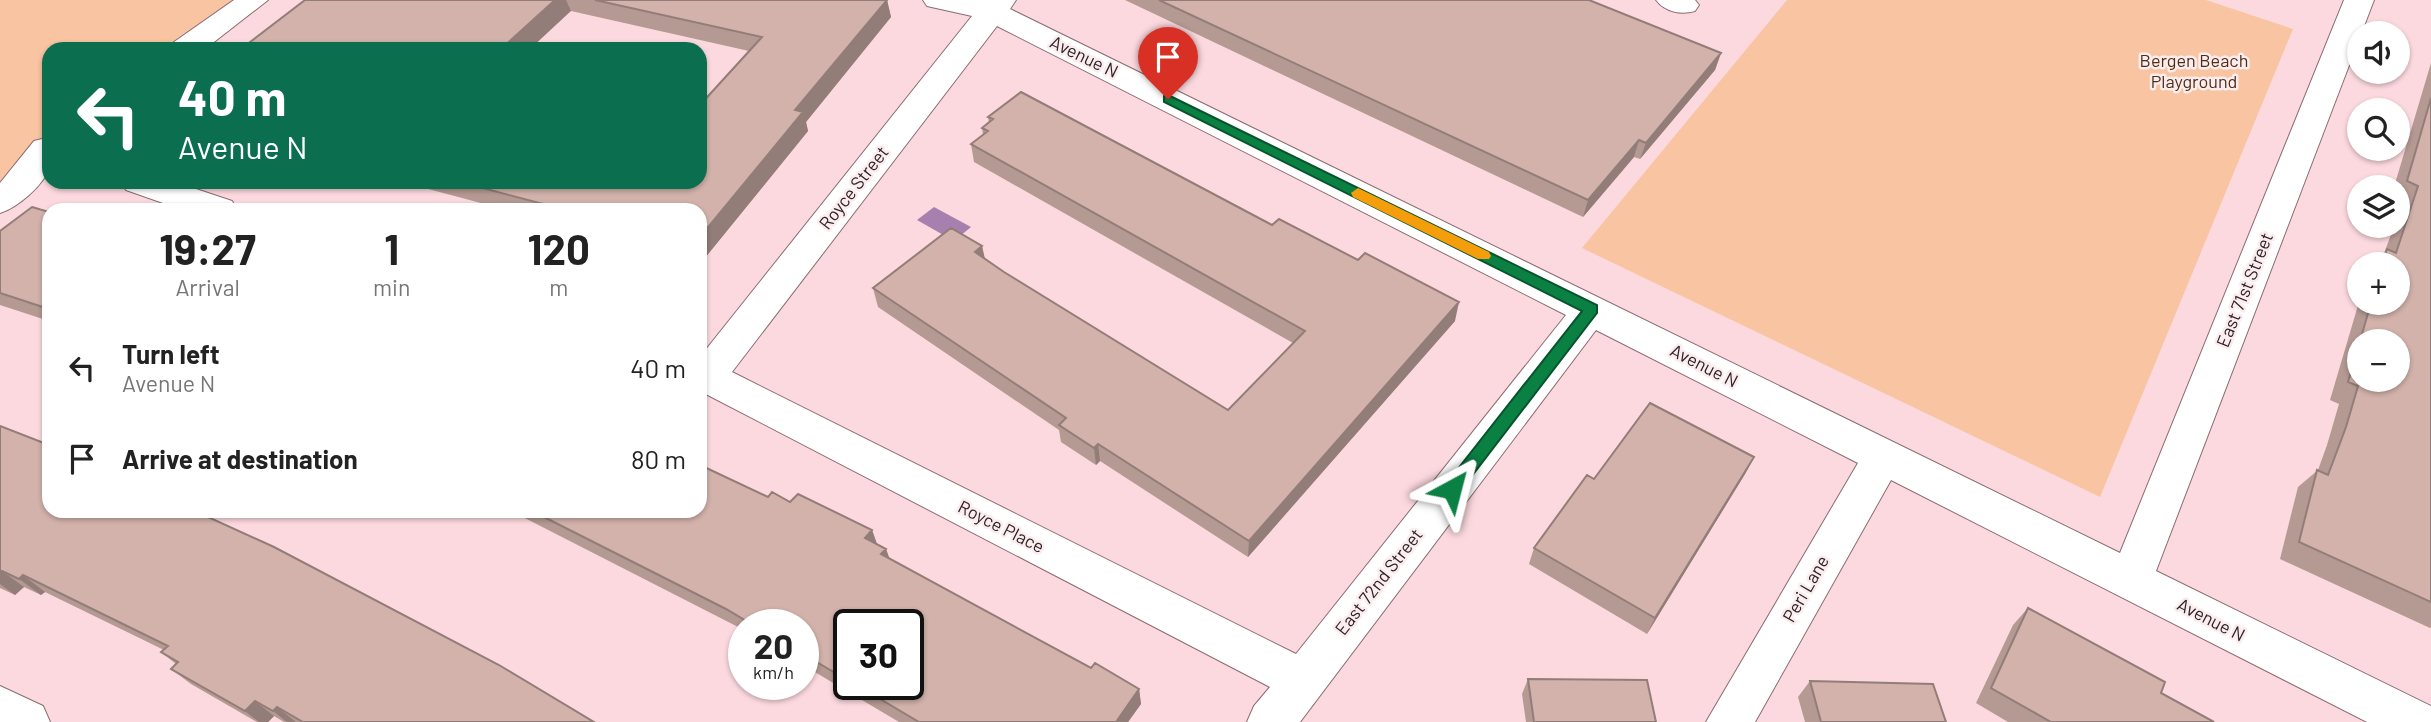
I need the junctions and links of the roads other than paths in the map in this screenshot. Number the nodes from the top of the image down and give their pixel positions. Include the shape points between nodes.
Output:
1 (253, 0) edge
2 (938, 0) edge
3 (2359, 0) edge
4 (997, 6) edge
5 (195, 42) edge
6 (42, 151) edge
7 (42, 155) edge
8 (0, 169) edge
9 (158, 189) edge
10 (0, 201) edge
11 (200, 203) edge
12 (1592, 309) junction
13 (707, 370) edge
14 (707, 377) edge
15 (1883, 456) junction
16 (2131, 580) junction
17 (1303, 680) junction
18 (0, 708) edge
19 (26, 722) edge
20 (1270, 722) edge
21 (1730, 722) edge
22 (2415, 722) edge

1 - 5 street
2 - 4 street, Avenue N
3 - 16 street, East 71st Street
4 - 12 street, Avenue N
4 - 13 street, Royce Street
6 - 8 street
7 - 10 street
9 - 11 street
12 - 15 street, Avenue N
12 - 17 street, East 72nd Street
14 - 17 street, Royce Place
15 - 16 street, Avenue N
15 - 21 street, Peri Lane
16 - 22 street, Avenue N
17 - 20 street, East 72nd Street
18 - 19 street

